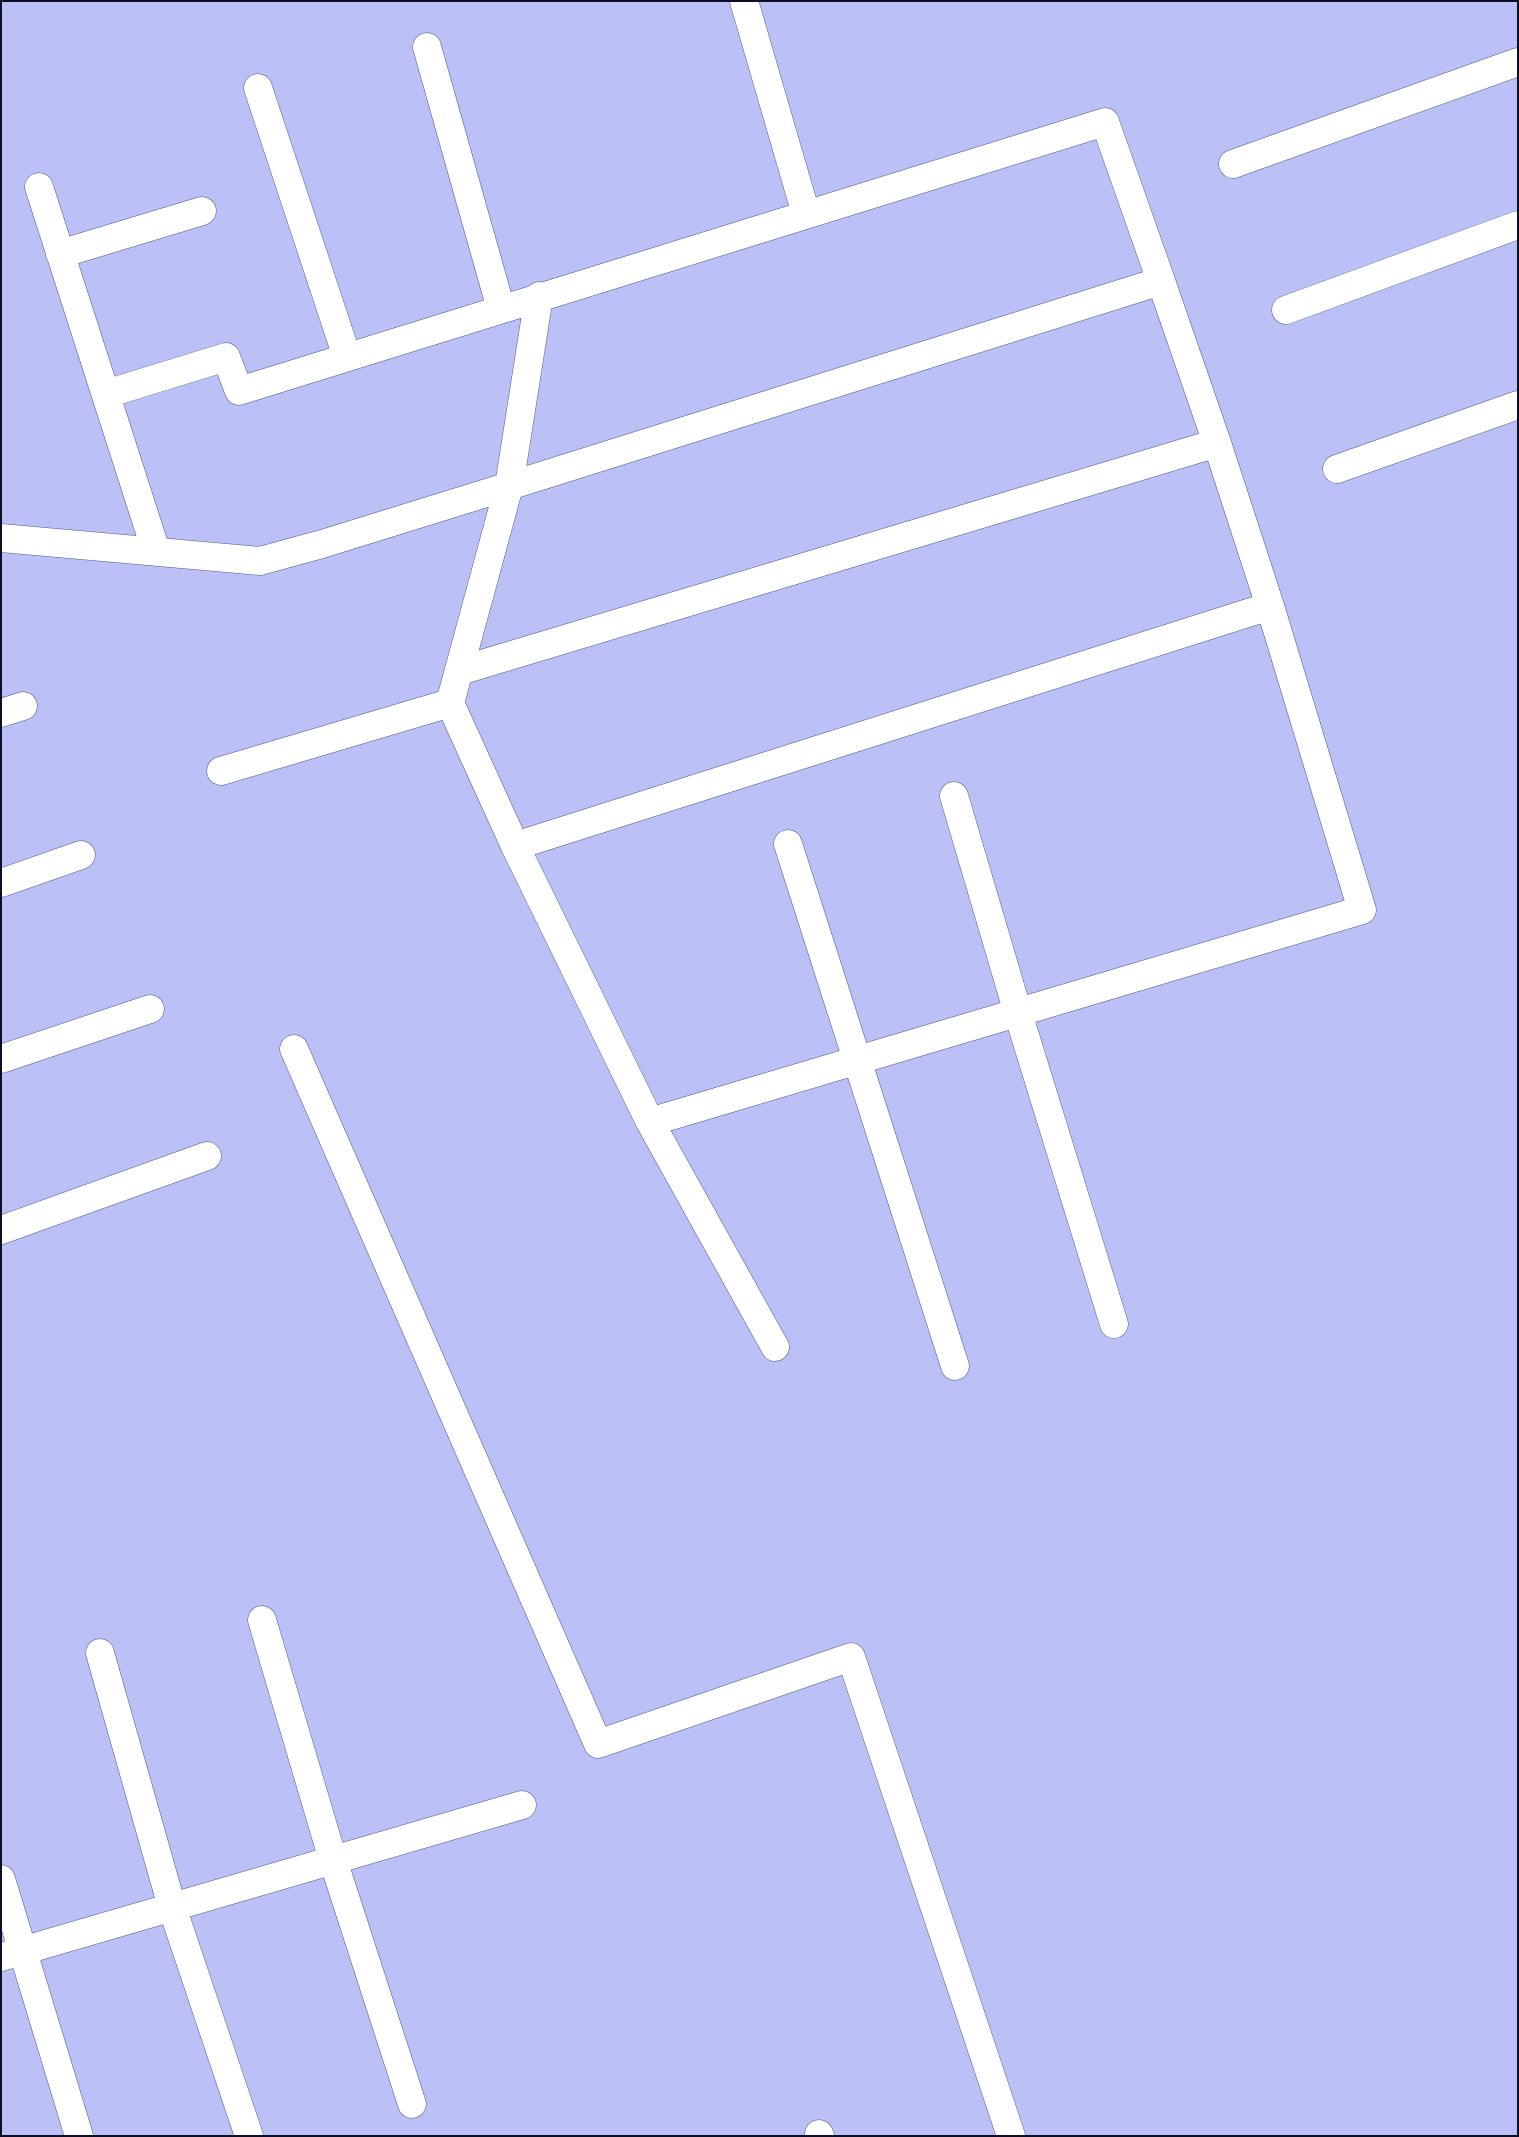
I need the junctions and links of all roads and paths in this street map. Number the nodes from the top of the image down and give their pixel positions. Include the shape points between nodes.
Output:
1 (744, 1) edge
2 (427, 47) dead end
3 (1518, 62) edge
4 (258, 88) dead end
5 (1233, 164) dead end
6 (39, 187) dead end
7 (202, 211) dead end
8 (806, 214) junction
9 (1518, 225) edge
10 (60, 254) junction
11 (1161, 280) junction
12 (539, 296) junction
13 (501, 309) junction
14 (1286, 310) dead end
15 (347, 357) junction
16 (106, 394) junction
17 (1518, 405) edge
18 (1217, 443) junction
19 (1337, 469) dead end
20 (509, 486) junction
21 (1, 538) edge
22 (156, 551) junction
23 (1270, 606) junction
24 (459, 671) junction
25 (450, 703) junction
26 (221, 771) dead end
27 (954, 796) dead end
28 (788, 844) dead end
29 (515, 846) junction
30 (81, 855) dead end
31 (1, 883) edge
32 (150, 1009) dead end
33 (1018, 1013) junction
34 (294, 1049) dead end
35 (1, 1058) edge
36 (858, 1060) junction
37 (650, 1122) junction
38 (207, 1156) dead end
39 (1, 1230) edge
40 (1114, 1324) dead end
41 (775, 1347) dead end
42 (955, 1366) dead end
43 (262, 1620) dead end
44 (100, 1653) dead end
45 (522, 1805) dead end
46 (333, 1860) junction
47 (1, 1879) edge
48 (172, 1907) junction
49 (12, 1954) edge
50 (412, 2104) dead end
51 (79, 2136) edge
52 (249, 2136) edge
53 (1011, 2136) edge

1 - 8 street
2 - 13 street
3 - 5 street
4 - 15 street
6 - 10 street
7 - 10 street
8 - 11 street via 1105,122
8 - 12 street
9 - 14 street
10 - 16 street
11 - 18 street
11 - 20 street
12 - 13 street
12 - 20 street
13 - 15 street
15 - 16 street via 239,391 226,357
16 - 22 street
17 - 19 street
18 - 23 street
18 - 24 street
20 - 22 street via 260,561
20 - 24 street
21 - 22 street
23 - 29 street
23 - 33 street via 1362,910
24 - 25 street
25 - 26 street
25 - 29 street
27 - 33 street
28 - 36 street
29 - 37 street
30 - 31 street
32 - 35 street
33 - 36 street
33 - 40 street
34 - 53 street via 598,1744 851,1657
36 - 37 street
36 - 42 street
37 - 41 street
38 - 39 street
43 - 46 street
44 - 48 street
45 - 46 street
46 - 48 street
46 - 50 street
47 - 49 street
48 - 49 street
48 - 52 street
49 - 51 street

